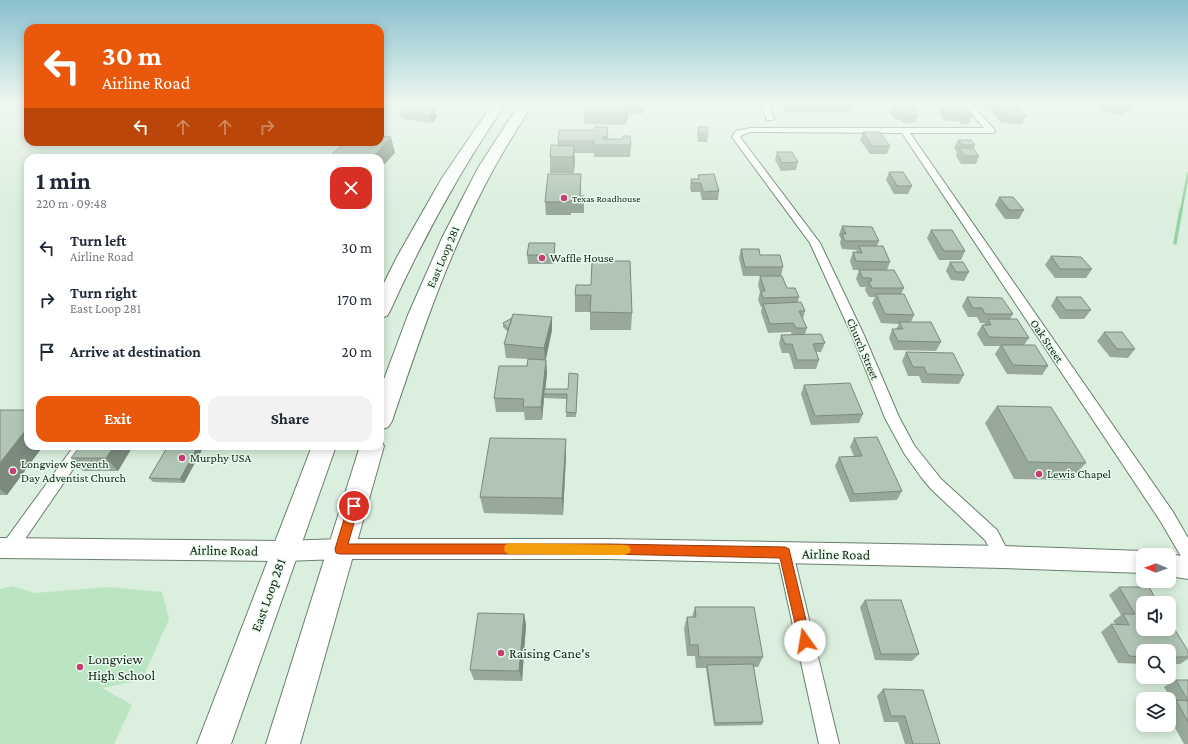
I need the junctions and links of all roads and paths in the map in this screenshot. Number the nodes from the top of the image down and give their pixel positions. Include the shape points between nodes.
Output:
1 (475, 138) edge
2 (504, 138) edge
3 (737, 138) edge
4 (909, 138) edge
5 (466, 150) junction
6 (461, 215) junction
7 (384, 303) edge
8 (384, 410) edge
9 (79, 450) edge
10 (322, 450) edge
11 (371, 450) edge
12 (5, 548) edge
13 (340, 549) junction
14 (284, 551) junction
15 (785, 553) junction
16 (1003, 557) junction
17 (1136, 562) edge
18 (1183, 565) edge
19 (214, 744) edge
20 (283, 744) edge
21 (829, 744) edge

1 - 5 highway
2 - 6 highway, East Loop 281
3 - 16 street, Church Street via 815,243 857,333 892,418 909,449 936,484 991,535
4 - 18 street, Oak Street via 1167,517
5 - 6 highway via 458,181 444,209 450,214
5 - 7 highway via 419,231
6 - 8 highway, East Loop 281 via 418,315
9 - 12 street
10 - 14 highway, East Loop 281
11 - 13 highway
12 - 14 street, Airline Road
13 - 14 street, Airline Road
13 - 15 street, Airline Road via 608,549
13 - 20 highway
14 - 19 highway, East Loop 281
15 - 16 street, Airline Road
15 - 21 street
16 - 17 street, Airline Road

